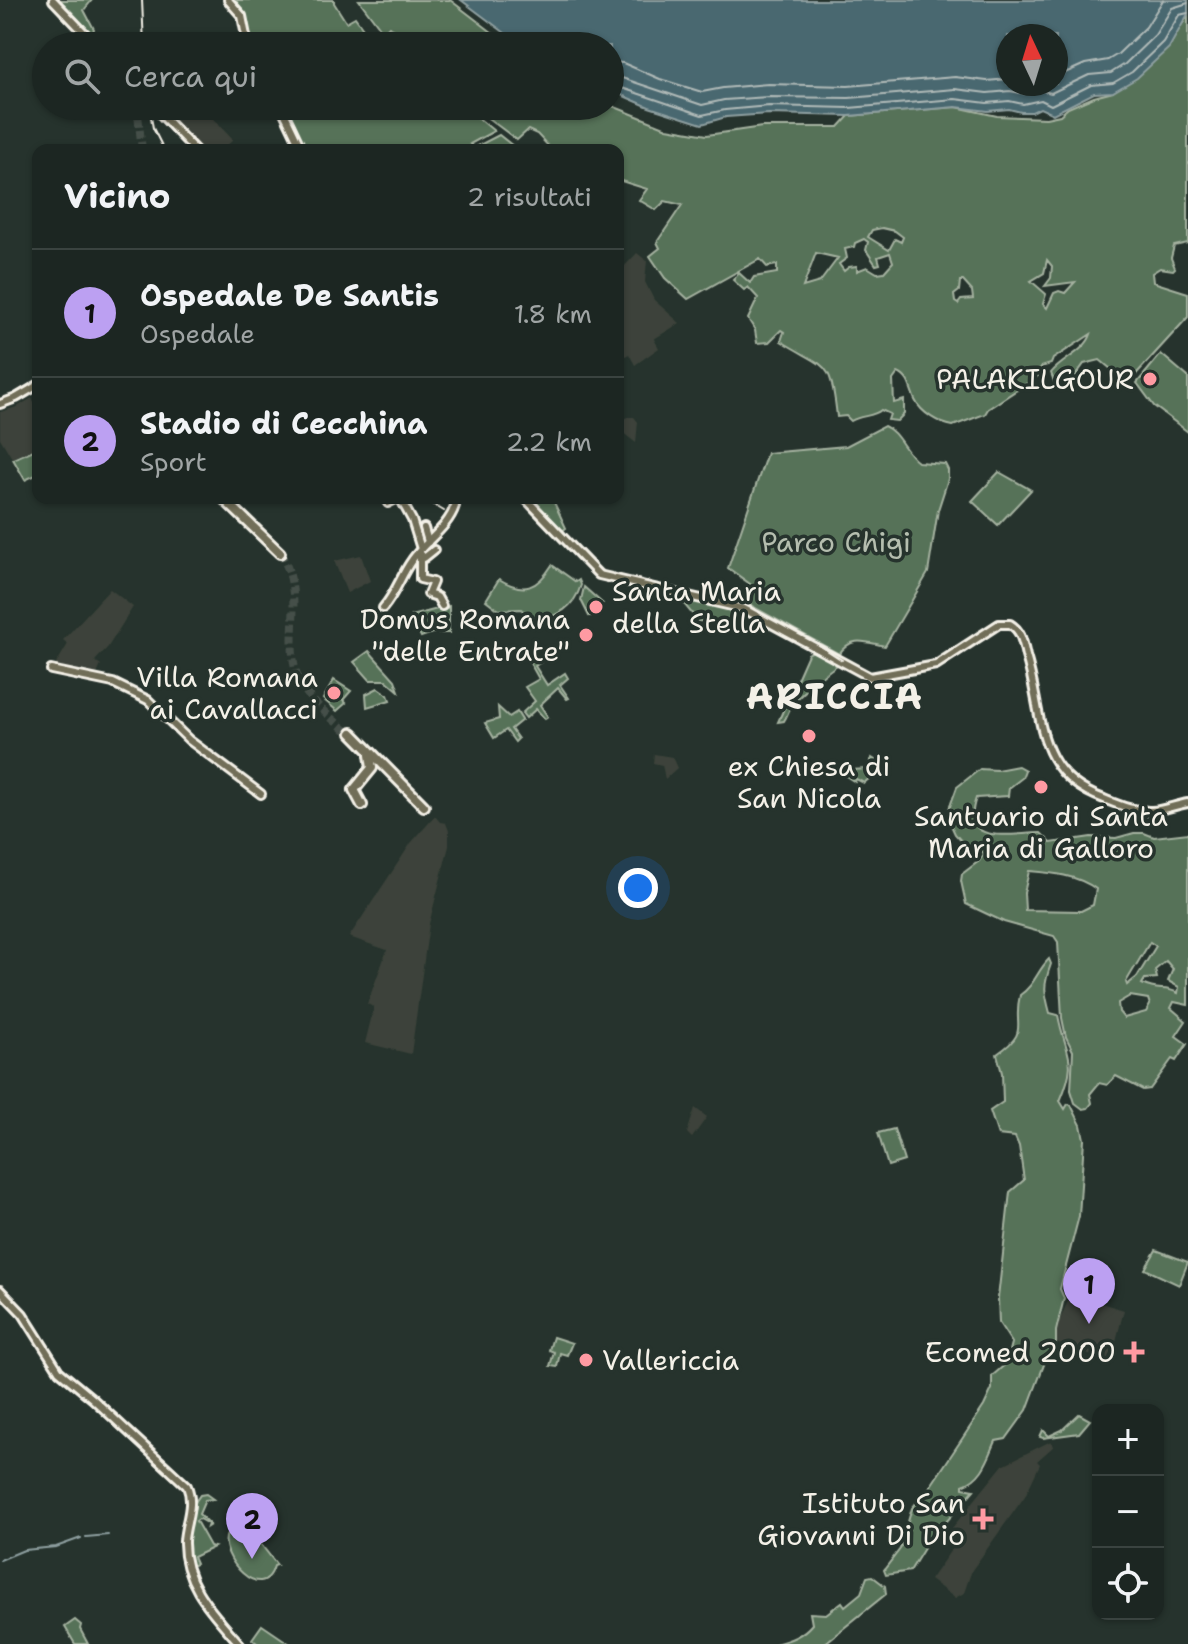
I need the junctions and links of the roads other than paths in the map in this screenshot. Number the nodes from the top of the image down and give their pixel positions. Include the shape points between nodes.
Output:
1 (53, 0) edge
2 (228, 0) edge
3 (84, 32) edge
4 (245, 32) edge
5 (166, 120) edge
6 (288, 120) edge
7 (189, 144) edge
8 (299, 144) edge
9 (32, 389) edge
10 (0, 404) edge
11 (233, 504) edge
12 (234, 504) edge
13 (403, 504) edge
14 (531, 504) edge
15 (455, 506) dead end
16 (424, 528) dead end
17 (261, 531) junction
18 (428, 542) junction
19 (434, 550) dead end
20 (420, 552) junction
21 (282, 553) tunnel mouth
22 (442, 606) dead end
23 (383, 608) dead end
24 (51, 670) dead end
25 (351, 734) tunnel mouth
26 (373, 757) junction
27 (261, 794) dead end
28 (1188, 803) edge
29 (362, 805) dead end
30 (424, 806) dead end
31 (0, 1290) edge
32 (240, 1644) edge

1 - 3 main road
2 - 4 main road via 242,16
5 - 7 main road
6 - 8 main road
9 - 10 main road
11 - 17 highway
12 - 17 highway
13 - 20 main road
14 - 28 main road via 604,577 739,607 870,677 942,662 1001,623 1014,626 1032,677 1045,741 1071,783 1136,810
15 - 18 main road
16 - 18 main road
17 - 21 highway
18 - 20 main road
19 - 20 main road via 424,558
20 - 22 main road via 420,579 433,582 428,594
20 - 23 main road
24 - 27 main road via 115,683 148,700 187,739
25 - 26 highway
26 - 29 highway via 372,768 354,790
26 - 30 highway
31 - 32 main road via 26,1318 59,1371 187,1486 191,1506 185,1548 193,1583

